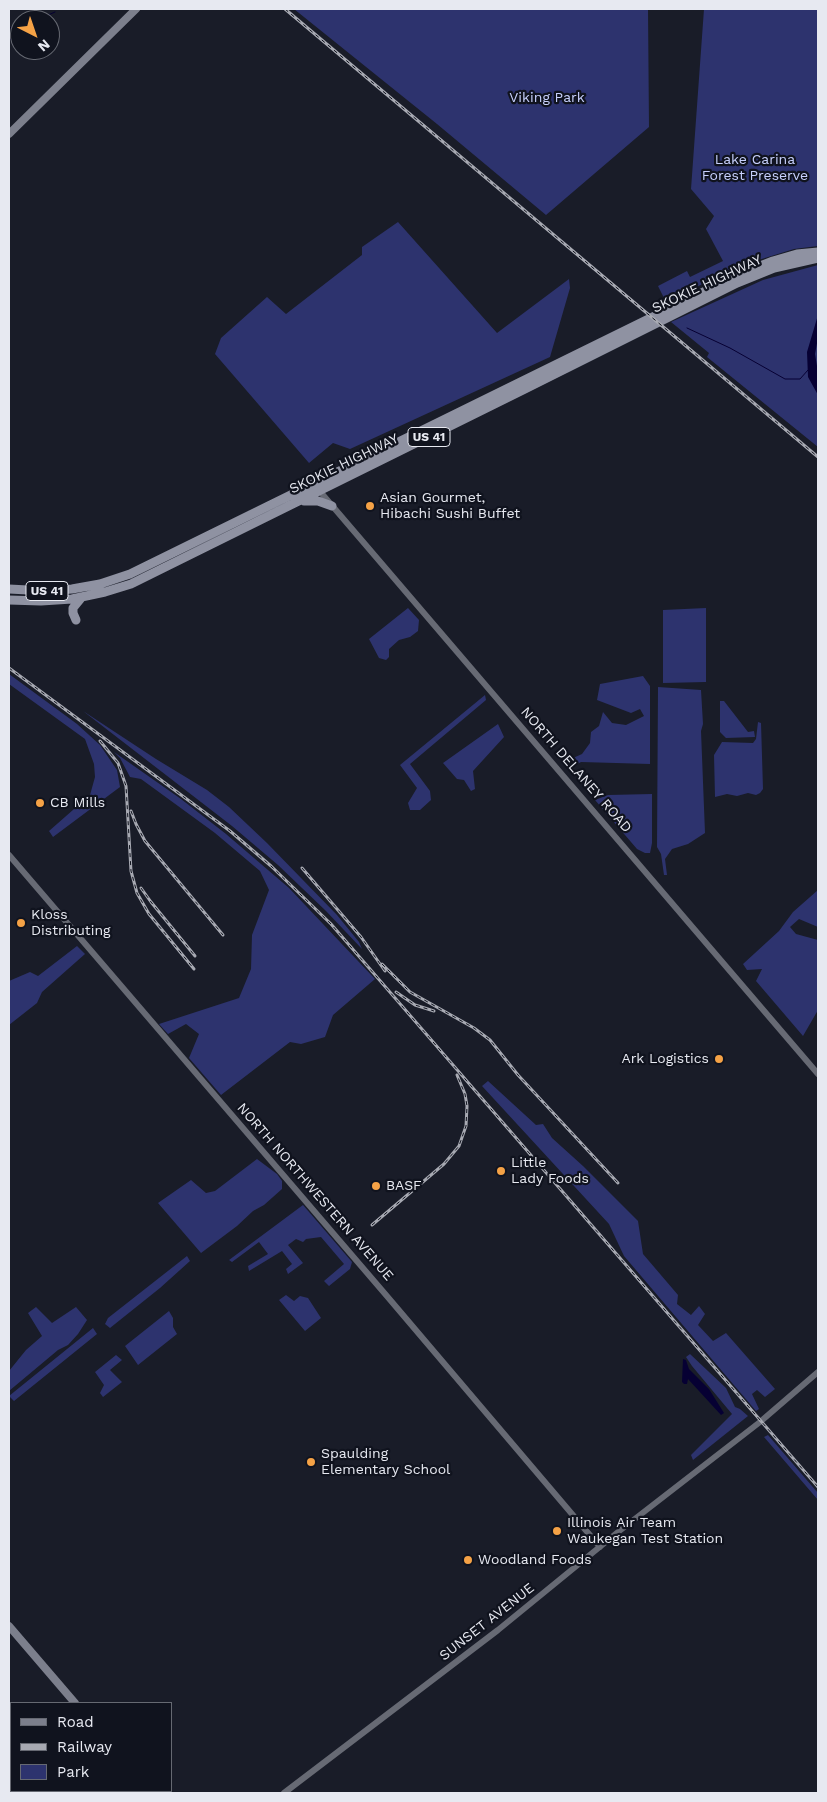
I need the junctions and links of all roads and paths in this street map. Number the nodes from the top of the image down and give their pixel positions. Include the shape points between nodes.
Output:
1 (136, 9) edge
2 (9, 134) edge
3 (818, 252) edge
4 (818, 258) edge
5 (313, 484) junction
6 (320, 491) junction
7 (298, 502) junction
8 (332, 506) junction
9 (9, 589) edge
10 (82, 597) junction
11 (9, 600) edge
12 (76, 620) dead end
13 (9, 855) edge
14 (818, 1074) edge
15 (818, 1372) edge
16 (600, 1547) junction
17 (9, 1626) edge
18 (74, 1702) edge
19 (284, 1793) edge

1 - 2 main road
3 - 5 highway, SKOKIE HIGHWAY / US 41 via 773,261 740,274
4 - 6 highway, SKOKIE HIGHWAY / US 41 via 774,268 737,283
5 - 6 street, NORTH DELANEY ROAD
5 - 9 highway, SKOKIE HIGHWAY / US 41 via 114,580 59,590
6 - 7 highway, SKOKIE HIGHWAY / US 41
6 - 8 street, NORTH DELANEY ROAD
7 - 8 highway via 318,501
7 - 10 highway, SKOKIE HIGHWAY / US 41 via 151,575 120,588
8 - 14 street, NORTH DELANEY ROAD
10 - 11 highway, SKOKIE HIGHWAY / US 41
10 - 12 highway via 73,608
13 - 16 street, NORTH NORTHWESTERN AVENUE
15 - 16 street, SUNSET AVENUE via 760,1422
16 - 19 street, SUNSET AVENUE via 498,1630
17 - 18 main road

